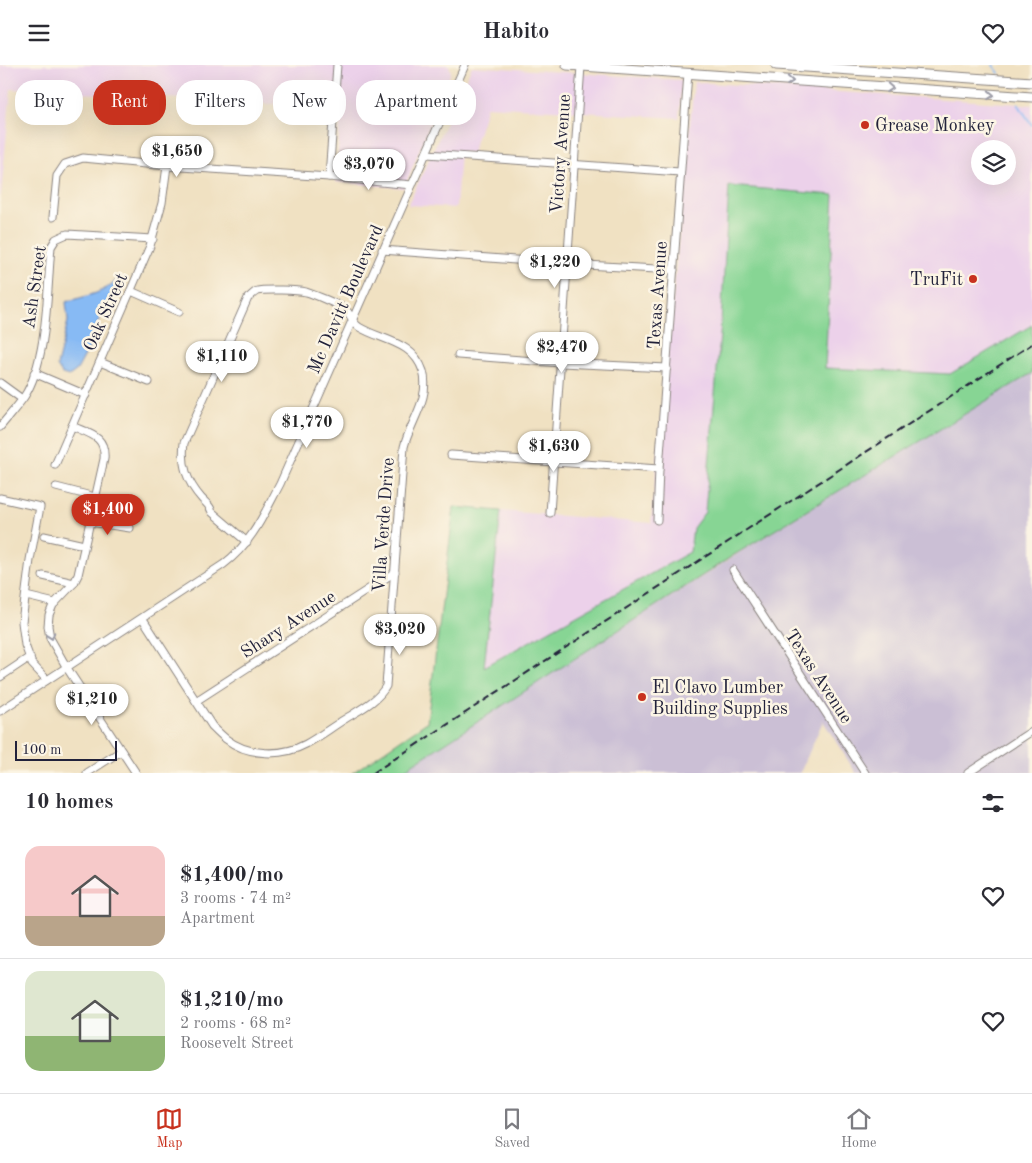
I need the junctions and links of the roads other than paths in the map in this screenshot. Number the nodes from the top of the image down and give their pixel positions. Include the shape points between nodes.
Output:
1 (337, 65) edge
2 (465, 65) edge
3 (567, 65) edge
4 (776, 65) edge
5 (581, 66) edge
6 (688, 73) junction
7 (1032, 82) edge
8 (1032, 97) edge
9 (427, 154) junction
10 (574, 165) junction
11 (166, 166) junction
12 (680, 172) junction
13 (329, 177) junction
14 (412, 185) junction
15 (53, 217) dead end
16 (153, 239) junction
17 (382, 250) junction
18 (568, 264) junction
19 (674, 270) junction
20 (131, 291) junction
21 (179, 312) dead end
22 (352, 320) junction
23 (458, 355) dead end
24 (100, 362) junction
25 (561, 363) junction
26 (666, 368) junction
27 (34, 373) junction
28 (149, 382) dead end
29 (0, 383) edge
30 (86, 395) junction
31 (22, 399) junction
32 (72, 426) junction
33 (0, 427) edge
34 (451, 455) dead end
35 (554, 461) junction
36 (55, 465) dead end
37 (659, 469) junction
38 (56, 487) dead end
39 (95, 497) junction
40 (0, 498) edge
41 (550, 513) dead end
42 (657, 520) dead end
43 (90, 522) junction
44 (130, 528) dead end
45 (44, 536) dead end
46 (247, 543) junction
47 (84, 545) junction
48 (732, 569) dead end
49 (395, 572) junction
50 (43, 576) dead end
51 (74, 583) junction
52 (26, 596) junction
53 (55, 603) junction
54 (143, 619) junction
55 (30, 657) junction
56 (67, 668) junction
57 (0, 677) edge
58 (46, 681) junction
59 (196, 701) junction
60 (0, 711) edge
61 (1032, 731) edge
62 (121, 751) junction
63 (87, 773) edge
64 (136, 773) edge
65 (865, 773) edge
66 (968, 773) edge

1 - 13 street
2 - 9 street, Mc Davitt Boulevard
3 - 5 main road
4 - 7 main road
5 - 6 main road
5 - 10 street, Victory Avenue
6 -> 8 main road
6 - 12 street, Texas Avenue
9 - 10 street
9 - 14 street, Mc Davitt Boulevard
10 - 12 street
10 - 18 street, Victory Avenue
11 - 13 street
11 - 15 street via 83,158 66,164 57,176
11 - 16 street, Oak Street via 162,203
12 - 19 street, Texas Avenue
13 - 14 street
14 - 17 street, Mc Davitt Boulevard
16 - 20 street, Oak Street
16 - 27 street, Ash Street via 67,234 56,239 51,247 44,325
17 - 18 street
17 - 22 street, Mc Davitt Boulevard
18 - 19 street
18 - 25 street, Victory Avenue
19 - 26 street, Texas Avenue
20 - 21 street
20 - 24 street, Oak Street
22 - 46 street, Mc Davitt Boulevard via 280,484
22 - 46 street, Villa Verde Drive via 346,310 306,292 264,290 248,298 184,443 182,456 184,470 212,512
22 - 49 street, Villa Verde Drive via 359,327 412,352 423,372 425,395 404,447
23 - 25 street
24 - 28 street
24 - 30 street, Oak Street
25 - 26 street
25 - 35 street, Victory Avenue
26 - 37 street, Texas Avenue
27 - 30 street
27 - 31 street, Ash Street
29 - 31 street
30 - 32 street, Oak Street
31 - 33 street, Ash Street
32 - 36 street, Oak Street
32 - 39 street via 96,437 103,445 104,459
34 - 35 street
35 - 37 street
35 - 41 street, Victory Avenue
37 - 42 street, Texas Avenue
38 - 39 street
39 - 43 street
40 - 52 street via 40,507
43 - 44 street
43 - 47 street
45 - 47 street
46 - 54 street, Mc Davitt Boulevard via 237,555
47 - 51 street
48 - 65 street, Texas Avenue
49 - 59 street, Shary Avenue
49 - 59 street, Villa Verde Drive via 386,686 382,693 336,725 292,750 281,753 256,751 227,740 212,726
50 - 51 street
51 - 53 street
52 - 53 street
52 - 55 street via 22,622
53 -> 56 street via 49,615 50,638
54 - 56 street, Mc Davitt Boulevard
54 - 59 street, Villa Verde Drive
55 - 57 street
55 - 58 street
56 - 58 street, Mc Davitt Boulevard
56 - 62 street
58 - 60 street, Mc Davitt Boulevard
61 - 66 street
62 - 63 street
62 - 64 street

